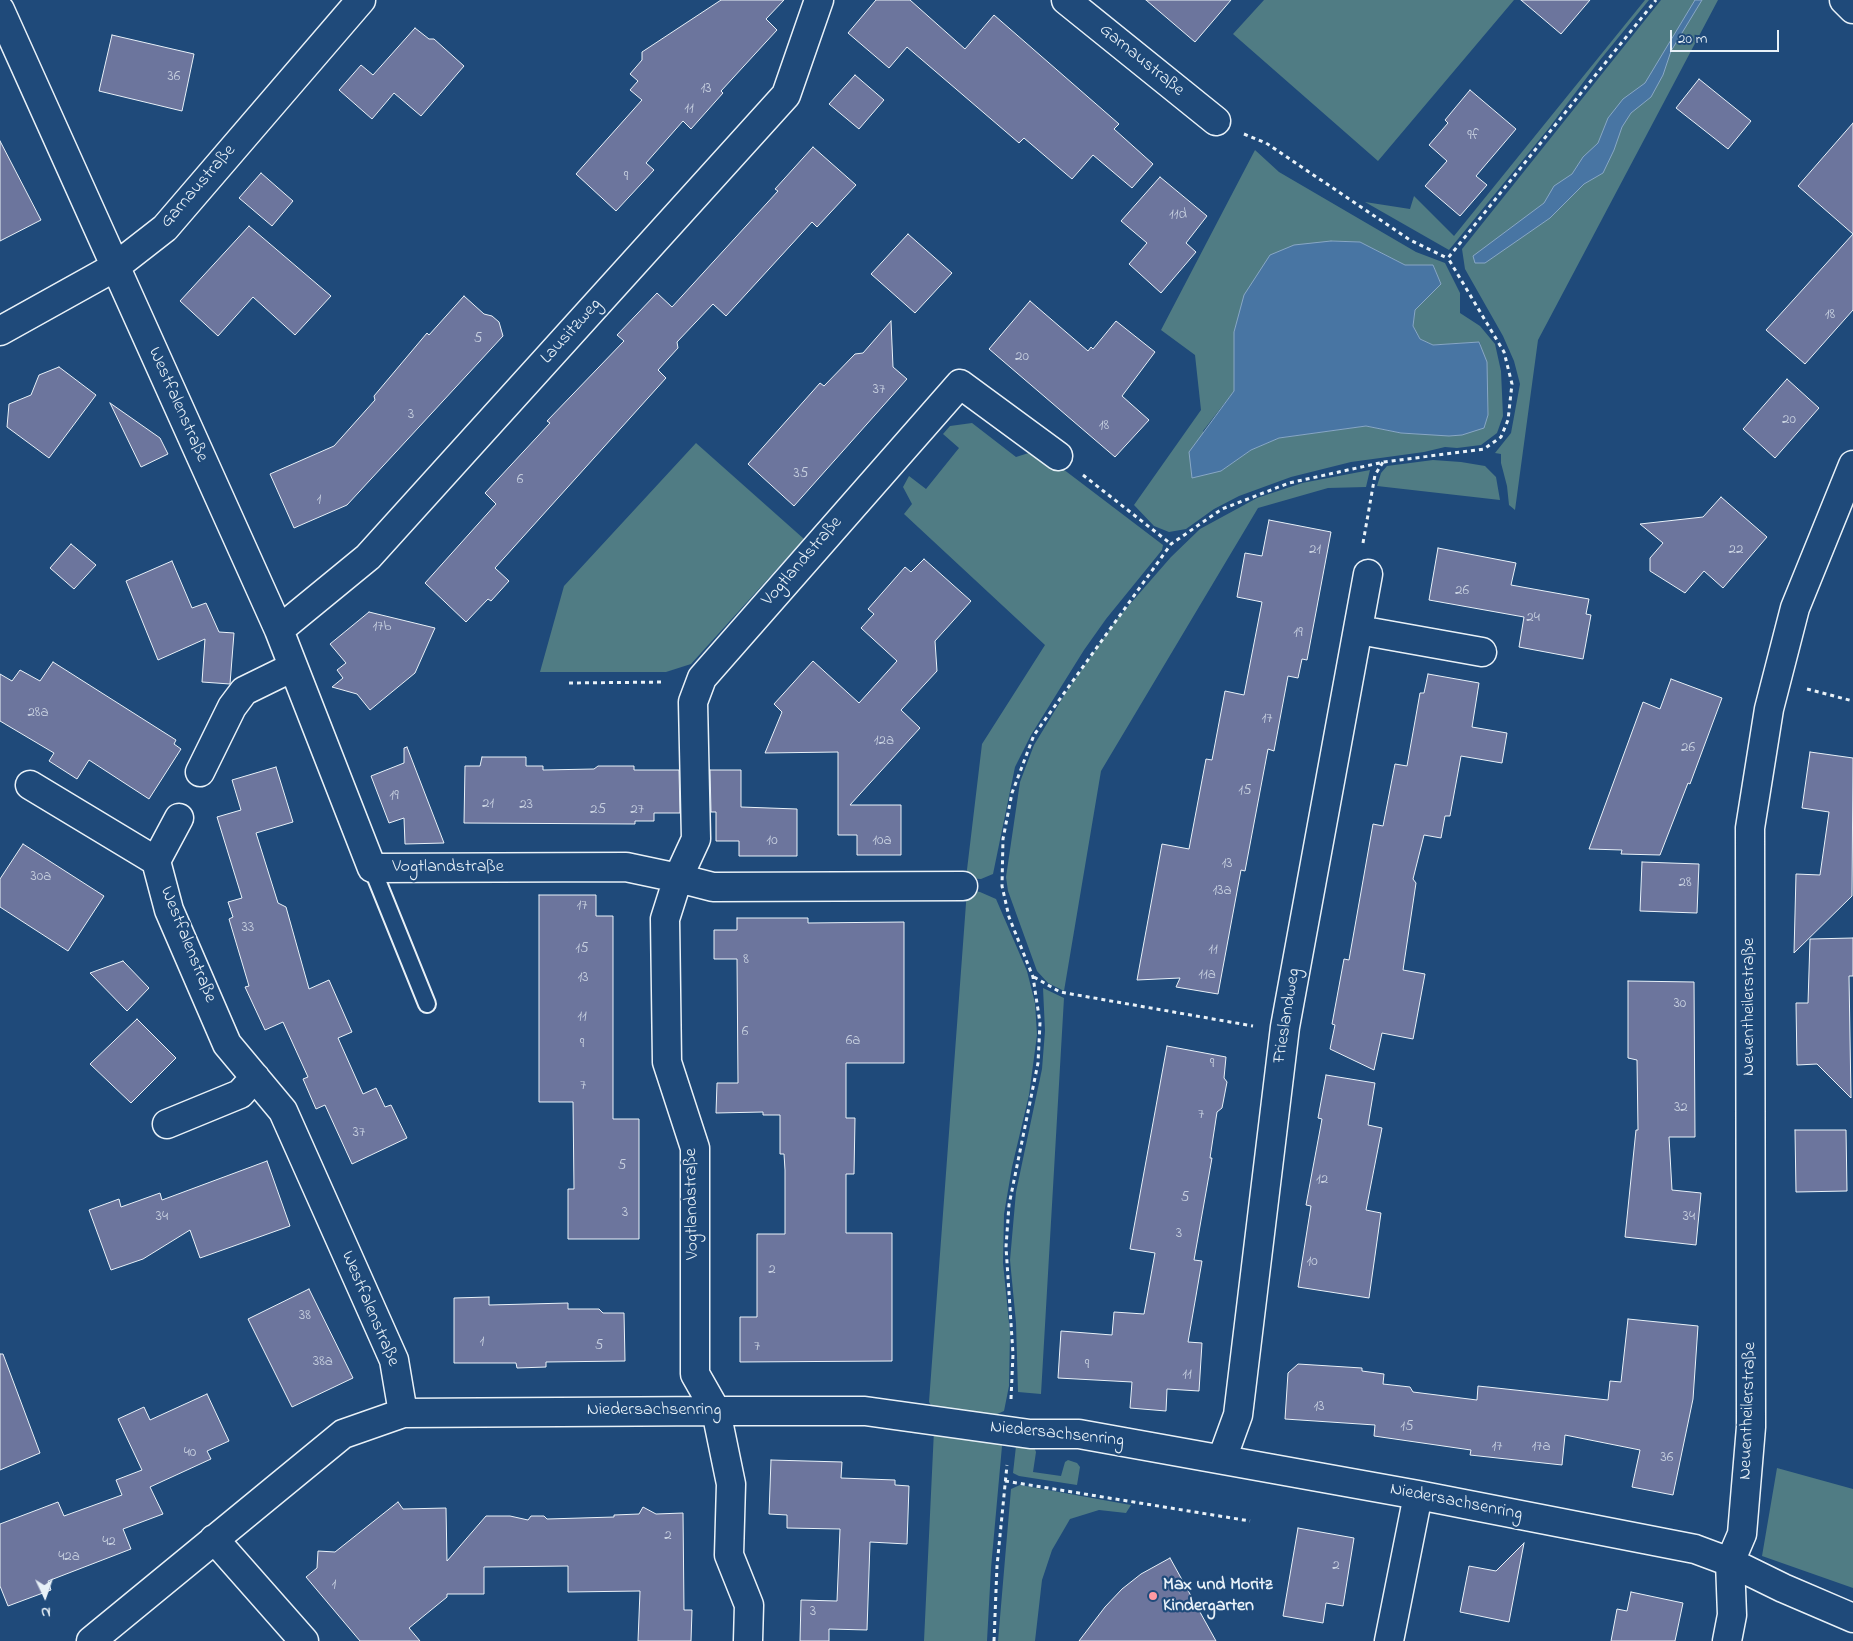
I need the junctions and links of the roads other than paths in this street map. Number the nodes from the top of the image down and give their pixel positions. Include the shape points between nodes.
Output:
1 (361, 0) edge
2 (819, 0) edge
3 (1066, 0) edge
4 (1844, 0) edge
5 (1853, 9) edge
6 (0, 10) edge
7 (1216, 121) road end
8 (115, 267) junction
9 (0, 331) edge
10 (1058, 456) road end
11 (1853, 464) edge
12 (1368, 574) road end
13 (278, 630) junction
14 (1359, 630) junction
15 (1482, 652) dead end
16 (293, 667) junction
17 (200, 772) dead end
18 (30, 785) dead end
19 (179, 818) dead end
20 (156, 860) junction
21 (372, 868) junction
22 (678, 878) junction
23 (963, 886) dead end
24 (427, 1004) dead end
25 (255, 1077) junction
26 (167, 1124) dead end
27 (716, 1411) junction
28 (403, 1413) junction
29 (1222, 1459) junction
30 (1418, 1495) junction
31 (214, 1538) junction
32 (1730, 1562) junction
33 (1853, 1618) edge
34 (91, 1641) edge
35 (304, 1641) edge
36 (748, 1641) edge
37 (1390, 1641) edge
38 (1727, 1641) edge

1 - 8 street, Garnaustraße via 165,228
2 - 13 street, Lausitzweg via 786,95 368,557
3 - 7 street, Garnaustraße
4 - 5 street
6 - 8 street, Westfalenstraße
8 - 9 street, Garnaustraße
8 - 13 street, Westfalenstraße
10 - 22 street, Vogtlandstraße via 960,384 702,678 693,702 696,840
11 - 32 street, Neuentheilerstraße via 1795,608 1768,708 1750,828 1751,1427 1742,1534
12 - 14 street, Frieslandweg
13 - 16 street, Westfalenstraße
14 - 15 street
14 - 29 street, Frieslandweg via 1285,1027 1238,1415
16 - 17 street via 244,691 232,707
16 - 21 street, Vogtlandstraße
18 - 20 street
19 - 20 street
20 - 25 street, Westfalenstraße via 169,910 227,1044
21 - 22 street, Vogtlandstraße via 626,868
21 - 24 lane
22 - 23 street, Vogtlandstraße via 714,886
22 - 27 street, Vogtlandstraße via 665,919 667,1062 695,1148 695,1374
25 - 26 street via 240,1094
25 - 28 street, Westfalenstraße via 282,1112 394,1360
27 - 28 street, Niedersachsenring
27 - 29 street, Niedersachsenring via 865,1411 1030,1434 1079,1434
27 - 36 street, Vogtlandstraße via 731,1484 729,1555 749,1605
28 - 31 street via 343,1434
29 - 30 street, Niedersachsenring
30 - 32 street, Niedersachsenring via 1695,1549
30 - 37 street
31 - 34 street
31 - 35 street
32 - 33 street, Niedersachsenring
32 - 38 street via 1732,1615

